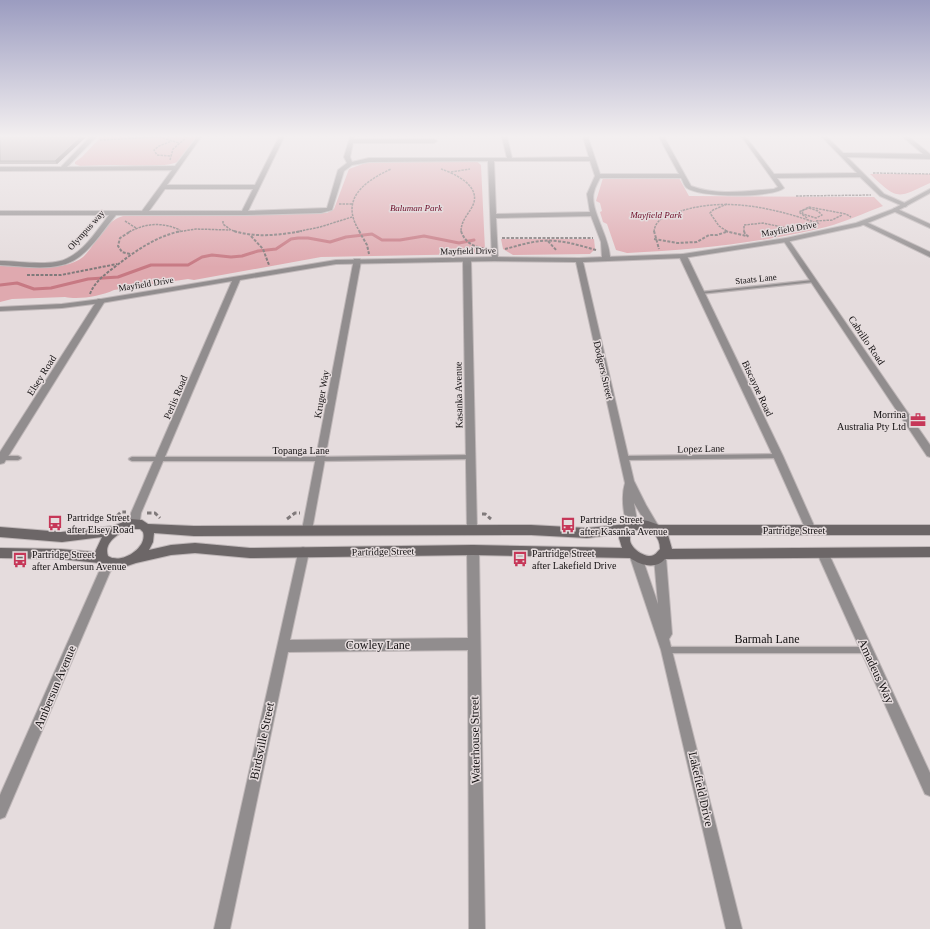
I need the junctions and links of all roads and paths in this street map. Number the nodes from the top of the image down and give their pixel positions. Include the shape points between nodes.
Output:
1 (168, 180) edge
2 (259, 180) edge
3 (338, 180) edge
4 (368, 180) edge
5 (464, 180) edge
6 (492, 180) edge
7 (596, 180) edge
8 (685, 180) edge
9 (776, 180) edge
10 (870, 180) edge
11 (163, 187) junction
12 (256, 187) junction
13 (870, 191) dead end
14 (930, 191) edge
15 (796, 196) dead end
16 (725, 200) dead end
17 (338, 204) dead end
18 (353, 204) junction
19 (728, 204) junction
20 (905, 205) junction
21 (809, 208) joint
22 (895, 210) junction
23 (145, 212) junction
24 (0, 213) edge
25 (114, 213) junction
26 (244, 213) junction
27 (594, 214) junction
28 (846, 214) junction
29 (493, 216) junction
30 (352, 217) junction
31 (224, 218) dead end
32 (849, 218) dead end
33 (124, 220) dead end
34 (811, 221) junction
35 (864, 223) junction
36 (823, 224) dead end
37 (930, 226) edge
38 (136, 229) junction
39 (230, 230) junction
40 (180, 231) junction
41 (501, 232) dead end
42 (726, 232) junction
43 (249, 235) junction
44 (747, 236) junction
45 (597, 238) dead end
46 (654, 239) junction
47 (751, 239) dead end
48 (786, 240) junction
49 (489, 249) dead end
50 (660, 252) dead end
51 (506, 253) dead end
52 (130, 254) junction
53 (594, 255) dead end
54 (930, 255) edge
55 (683, 256) junction
56 (369, 257) dead end
57 (606, 258) junction
58 (494, 259) junction
59 (466, 260) junction
60 (579, 260) junction
61 (357, 261) junction
62 (0, 263) edge
63 (269, 267) dead end
64 (237, 279) junction
65 (813, 281) junction
66 (700, 292) junction
67 (89, 298) dead end
68 (101, 301) junction
69 (0, 309) edge
70 (930, 453) edge
71 (778, 456) junction
72 (471, 457) junction
73 (18, 458) dead end
74 (624, 458) junction
75 (0, 459) edge
76 (132, 459) dead end
77 (160, 459) junction
78 (320, 459) junction
79 (629, 481) junction
80 (135, 524) junction
81 (146, 528) junction
82 (630, 528) junction
83 (656, 529) junction
84 (307, 530) junction
85 (472, 530) junction
86 (811, 530) junction
87 (930, 530) edge
88 (113, 531) junction
89 (0, 532) edge
90 (473, 550) junction
91 (303, 552) junction
92 (930, 552) edge
93 (0, 553) edge
94 (823, 553) junction
95 (634, 555) junction
96 (662, 556) junction
97 (136, 558) junction
98 (108, 561) junction
99 (474, 644) junction
100 (283, 646) junction
101 (668, 650) junction
102 (866, 650) junction
103 (930, 789) edge
104 (0, 812) edge
105 (222, 929) edge
106 (477, 929) edge
107 (734, 929) edge

1 - 11 street
2 - 12 street
3 - 26 street via 330,209 312,212
4 - 18 path
5 - 49 path via 470,186 474,198 473,205 462,224 462,233 468,244
6 - 29 street
7 - 27 street via 590,193
8 - 9 street via 689,187 696,191 708,193 774,191 781,188
10 - 20 street via 882,195
11 - 12 street
11 - 23 street
12 - 26 street
13 - 15 path via 874,196
14 - 20 street, Mayfield Drive
16 - 19 path
17 - 18 path
18 - 30 path
19 - 34 path via 770,209
19 - 42 path via 710,213 717,227
19 - 46 path via 697,206 669,214 654,227
20 - 22 street, Mayfield Drive
21 - 21 path via 802,213 812,218 822,215
22 - 35 street, Mayfield Drive
22 - 37 street
23 - 25 street
23 - 26 street
24 - 25 street
25 - 62 street, Olympus way via 79,254 69,261
27 - 29 street
27 - 57 street via 607,250
28 - 32 path
28 - 34 path via 832,220
28 - 34 path via 839,215 815,208 802,209 800,214
29 - 58 street
30 - 43 path via 304,230
30 - 56 path via 368,243
31 - 39 path via 224,224
33 - 38 path
34 - 36 path
34 - 44 path via 792,229 763,223 744,225
35 - 48 street, Mayfield Drive
35 - 54 street
38 - 40 path via 161,224
38 - 52 path via 125,234 118,242 122,252
39 - 40 path via 202,228
39 - 43 path
40 - 52 path via 148,242
41 - 45 path via 501,238
42 - 44 path
42 - 46 path via 709,235 697,242 677,243
43 - 63 path via 256,239 264,250
44 - 47 path
46 - 50 path
48 - 55 street, Mayfield Drive
48 - 65 street, Cabrillo Road
51 - 53 path via 502,250 540,241 566,242 599,250
52 - 67 path via 102,277
55 - 57 street, Mayfield Drive
55 - 66 street, Biscayne Road
57 - 60 street, Mayfield Drive
58 - 59 street, Mayfield Drive
58 - 60 street, Mayfield Drive
59 - 61 street, Mayfield Drive
59 - 72 street, Kasanka Avenue
60 - 74 street, Dodgers Street
61 - 64 street, Mayfield Drive via 321,264
61 - 78 street, Kruger Way
64 - 68 street, Mayfield Drive
64 - 77 street, Perlis Road
65 - 66 lane, Staats Lane
65 - 70 street, Cabrillo Road
66 - 71 street, Biscayne Road
68 - 69 street, Mayfield Drive
68 - 75 street, Elsey Road
71 - 74 lane, Lopez Lane
71 - 86 street, Biscayne Road
72 - 78 lane, Topanga Lane
72 - 85 street, Kasanka Avenue
73 - 75 lane
74 - 79 street, Dodgers Street
76 - 77 lane, Topanga Lane
77 - 78 lane, Topanga Lane
77 - 80 street, Perlis Road via 136,513
78 - 84 street, Kruger Way
79 - 82 street, Dodgers Street
79 - 83 street, Dodgers Street
80 - 81 main road
80 - 88 main road
81 - 84 main road, Partridge Street via 194,531
81 - 97 main road via 150,540 145,550
82 - 83 main road via 643,524
82 - 85 main road, Partridge Street via 587,534 531,530
82 - 95 main road via 624,538
83 - 86 main road, Partridge Street
83 - 96 main road via 666,540 666,550
84 - 85 main road, Partridge Street
86 - 87 main road, Partridge Street
88 - 89 main road via 62,537
88 - 98 main road via 107,537 101,552
90 - 91 main road, Partridge Street
90 - 95 main road, Partridge Street
90 - 99 street, Waterhouse Street
91 - 97 main road, Partridge Street via 235,553 183,549
91 - 100 street, Birdsville Street
92 - 94 main road
93 - 98 main road via 60,554
94 - 96 main road
94 - 102 street, Amadeus Way
95 - 96 main road via 649,560
95 - 101 street, Lakefield Drive
96 - 101 street, Lakefield Drive
97 - 98 main road via 123,563
98 - 104 street, Ambersun Avenue
99 - 100 street, Cowley Lane
99 - 106 street, Waterhouse Street
100 - 105 street, Birdsville Street
101 - 102 lane, Barmah Lane
101 - 107 street, Lakefield Drive
102 - 103 street, Amadeus Way

